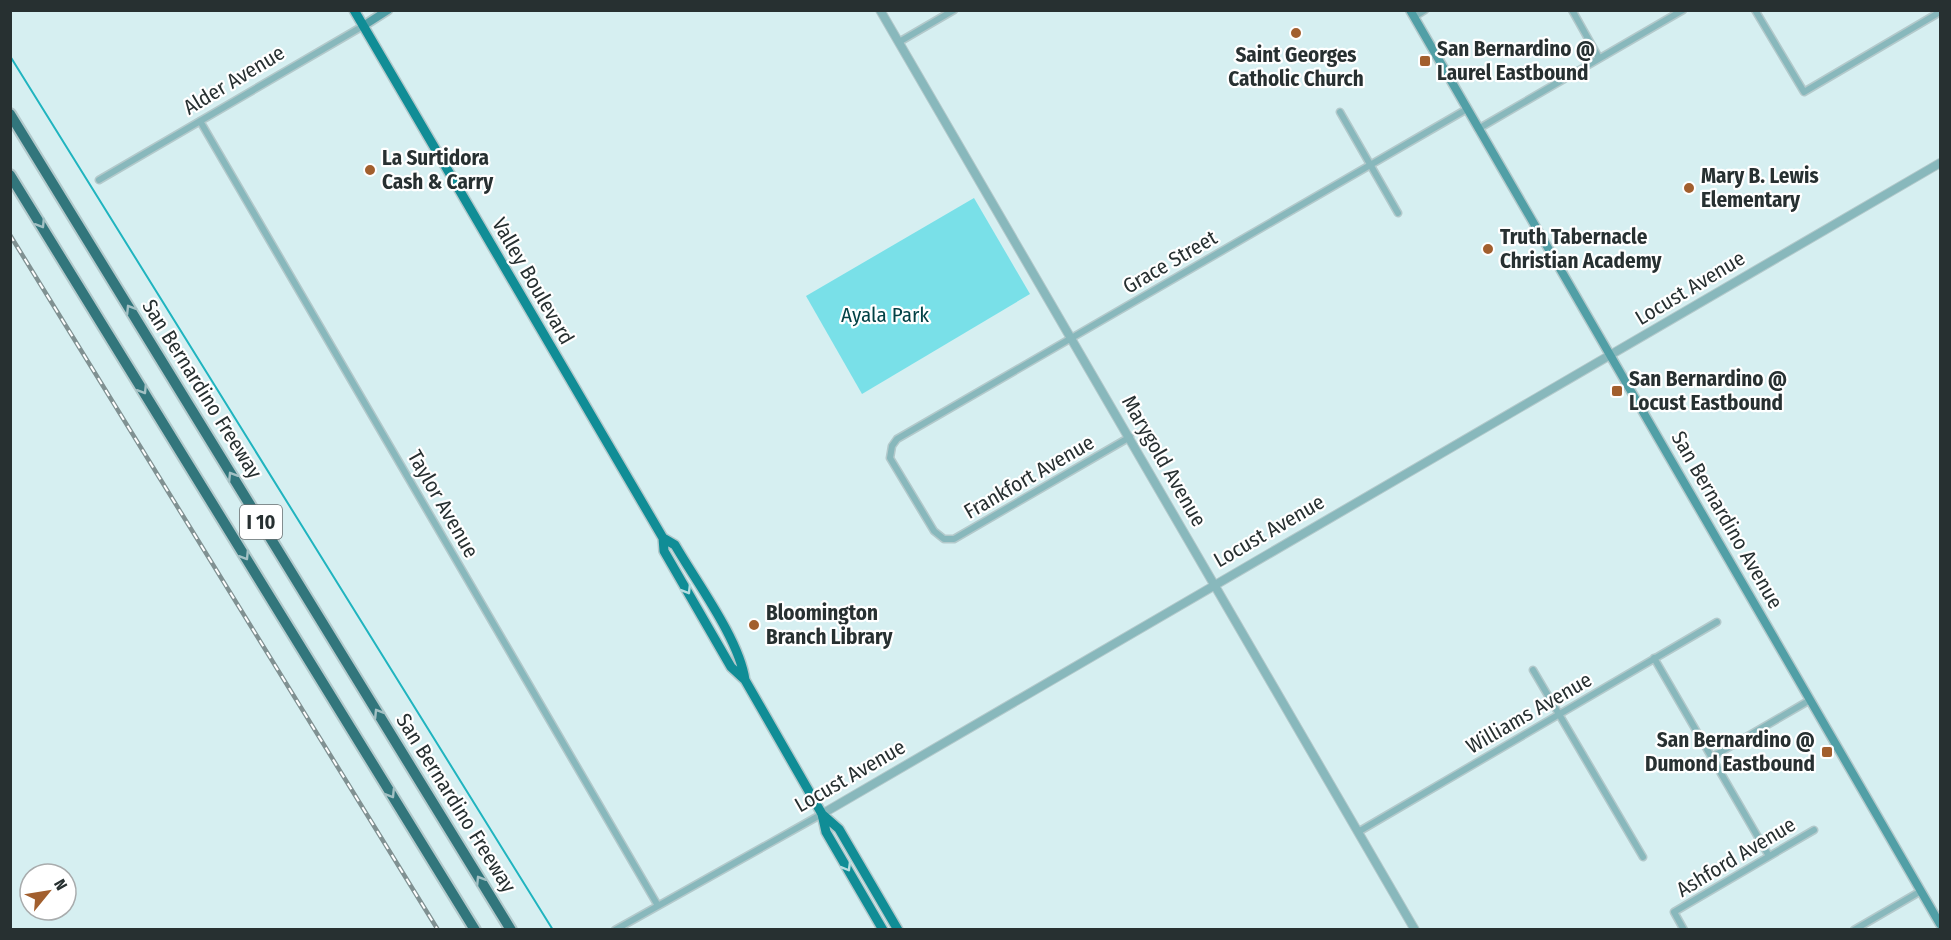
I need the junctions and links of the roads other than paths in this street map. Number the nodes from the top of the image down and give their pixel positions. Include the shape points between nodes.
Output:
1 (354, 10) edge
2 (388, 10) edge
3 (880, 10) edge
4 (954, 10) edge
5 (1425, 10) edge
6 (1572, 10) edge
7 (1683, 10) edge
8 (1755, 10) edge
9 (1940, 12) edge
10 (1412, 14) edge
11 (363, 26) junction
12 (898, 42) junction
13 (1599, 58) junction
14 (1467, 109) junction
15 (1340, 112) dead end
16 (10, 114) edge
17 (200, 121) junction
18 (1478, 129) junction
19 (1941, 163) edge
20 (1371, 164) junction
21 (10, 175) edge
22 (99, 180) dead end
23 (1398, 213) dead end
24 (1072, 338) junction
25 (1610, 356) junction
26 (1130, 437) junction
27 (944, 539) joint
28 (1214, 584) junction
29 (1717, 622) dead end
30 (1654, 658) junction
31 (1533, 670) dead end
32 (1810, 700) junction
33 (1559, 714) junction
34 (1712, 758) junction
35 (822, 814) junction
36 (1814, 830) dead end
37 (1358, 832) junction
38 (1769, 856) junction
39 (1643, 857) dead end
40 (1921, 891) junction
41 (657, 904) junction
42 (1941, 924) edge
43 (475, 930) edge
44 (511, 930) edge
45 (615, 930) edge
46 (883, 930) edge
47 (898, 930) edge
48 (1415, 930) edge
49 (1684, 930) edge
50 (1854, 930) edge

1 - 11 main road, Valley Boulevard
2 - 11 main road, Alder Avenue
3 - 12 street, Marygold Avenue
4 - 12 street
5 - 10 street
6 - 13 street
7 - 13 street
8 - 9 street via 1804,92
10 - 14 main road, San Bernardino Avenue
11 - 17 street, Alder Avenue
11 - 35 main road, Valley Boulevard via 663,538 675,545 720,622 742,660 745,680
12 - 24 street, Marygold Avenue
13 - 18 street
14 - 18 main road, San Bernardino Avenue
14 - 20 street, Grace Street
15 - 20 street
44 -> 16 highway, San Bernardino Freeway / I 10
17 - 22 street, Alder Avenue
17 - 41 street, Taylor Avenue
18 - 25 main road, San Bernardino Avenue
19 - 25 street, Locust Avenue
20 - 23 street
20 - 24 street, Grace Street
21 -> 43 highway, I 10
24 - 26 street, Marygold Avenue
24 - 27 street, Grace Street via 897,439 892,446 890,458 934,531
25 - 28 street, Locust Avenue
25 - 32 main road, San Bernardino Avenue
26 - 27 street, Frankfort Avenue via 963,535
26 - 28 street, Marygold Avenue
28 - 35 street, Locust Avenue
28 - 37 street, Marygold Avenue
29 - 30 street, Williams Avenue
30 - 33 street, Williams Avenue
30 - 34 street
31 - 33 street
32 - 34 street
32 - 40 main road, San Bernardino Avenue
33 - 37 street, Williams Avenue
33 - 39 street
34 - 38 street
35 - 41 street, Locust Avenue
35 -> 46 main road, Valley Boulevard via 826,832
35 - 47 main road, Valley Boulevard via 839,829
36 - 38 street, Ashford Avenue
37 - 48 street, Marygold Avenue
38 - 49 street, Ashford Avenue via 1674,912
40 - 42 main road, San Bernardino Avenue
40 - 50 street
41 - 45 street, Locust Avenue

